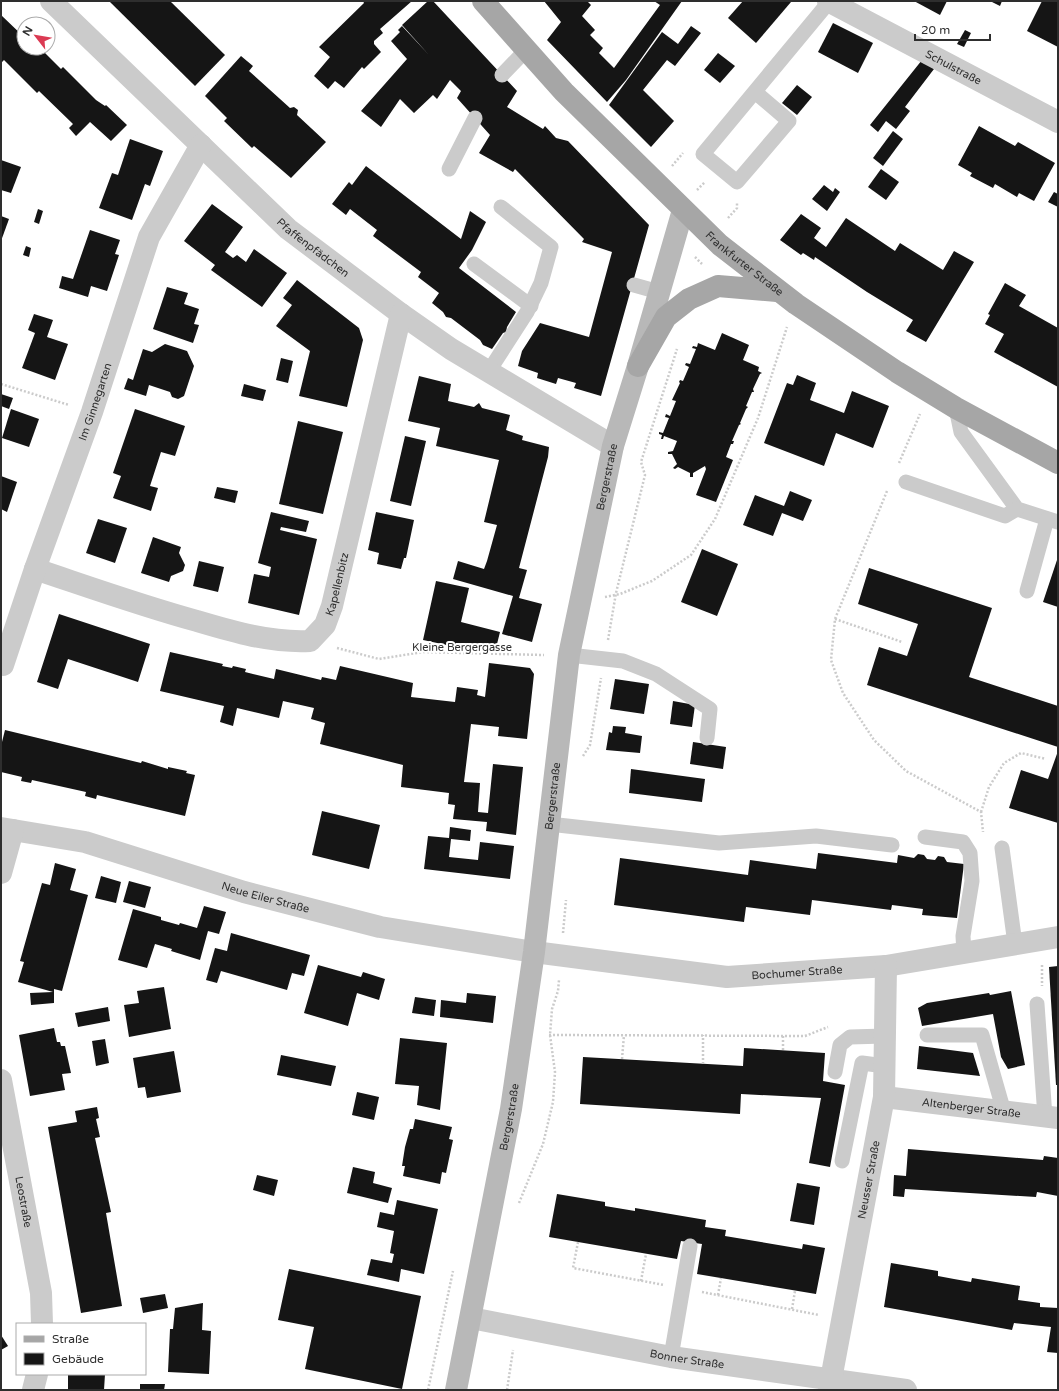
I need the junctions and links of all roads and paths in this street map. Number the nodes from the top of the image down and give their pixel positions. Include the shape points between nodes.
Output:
1 (51, 1) edge
2 (482, 1) edge
3 (829, 1) edge
4 (526, 50) junction
5 (502, 75) dead end
6 (755, 92) junction
7 (475, 118) dead end
8 (1058, 122) edge
9 (201, 145) junction
10 (449, 169) dead end
11 (501, 207) dead end
12 (683, 210) junction
13 (720, 245) junction
14 (474, 264) dead end
15 (634, 285) dead end
16 (777, 291) junction
17 (659, 292) junction
18 (689, 299) junction
19 (796, 304) junction
20 (530, 306) junction
21 (401, 314) junction
22 (679, 343) dead end
23 (638, 366) junction
24 (489, 372) junction
25 (1, 384) edge
26 (929, 392) junction
27 (956, 408) junction
28 (92, 412) junction
29 (613, 446) junction
30 (1058, 463) edge
31 (899, 464) dead end
32 (906, 482) dead end
33 (890, 485) dead end
34 (1018, 509) junction
35 (1053, 520) edge
36 (35, 569) junction
37 (1026, 591) dead end
38 (616, 594) junction
39 (580, 605) junction
40 (835, 619) junction
41 (310, 640) junction
42 (902, 642) dead end
43 (569, 655) junction
44 (604, 660) junction
45 (3, 665) dead end
46 (707, 738) dead end
47 (1046, 759) dead end
48 (583, 761) dead end
49 (981, 812) junction
50 (549, 824) junction
51 (7, 829) edge
52 (925, 837) dead end
53 (983, 837) dead end
54 (892, 845) dead end
55 (1002, 848) dead end
56 (1, 873) edge
57 (567, 897) dead end
58 (1050, 939) edge
59 (1015, 944) junction
60 (534, 952) junction
61 (964, 953) junction
62 (561, 956) junction
63 (886, 966) junction
64 (1037, 1004) joint
65 (819, 1031) dead end
66 (550, 1035) junction
67 (624, 1035) junction
68 (703, 1035) junction
69 (927, 1035) dead end
70 (522, 1036) junction
71 (783, 1036) junction
72 (885, 1036) junction
73 (783, 1050) dead end
74 (622, 1059) dead end
75 (703, 1064) dead end
76 (885, 1066) junction
77 (835, 1072) dead end
78 (1, 1080) edge
79 (884, 1097) junction
80 (1004, 1112) junction
81 (1051, 1118) edge
82 (842, 1161) dead end
83 (518, 1208) dead end
84 (578, 1242) dead end
85 (690, 1246) dead end
86 (646, 1254) dead end
87 (721, 1278) dead end
88 (641, 1281) junction
89 (683, 1288) junction
90 (795, 1291) dead end
91 (718, 1295) junction
92 (792, 1310) junction
93 (471, 1318) junction
94 (843, 1320) junction
95 (42, 1323) edge
96 (671, 1357) junction
97 (37, 1375) edge
98 (829, 1385) edge
99 (33, 1390) edge
100 (456, 1390) edge
101 (906, 1390) edge

1 - 9 street, Pfaffenpfädchen
2 - 4 main road, Frankfurter Straße
3 - 6 lane
3 - 8 street, Schulstraße
4 - 5 lane
4 - 12 main road, Frankfurter Straße via 564,92
6 - 6 lane via 704,154 737,182 789,121
7 - 10 lane
9 - 21 street, Pfaffenpfädchen via 288,229
9 - 28 street, Im Ginnegarten via 150,237
11 - 20 lane via 551,247 541,283
12 - 13 main road, Frankfurter Straße
12 - 17 street, Bergerstraße
13 - 16 main road, Frankfurter Straße
13 - 18 path via 688,277
14 - 20 lane
15 - 17 lane
16 - 18 main road via 718,286
16 - 19 main road, Frankfurter Straße
17 - 23 street, Bergerstraße
18 - 23 main road via 666,317
19 - 26 main road, Frankfurter Straße via 845,339
19 - 38 path via 758,418 715,519 691,555 652,581
20 - 24 lane
21 - 24 street, Pfaffenpfädchen
21 - 41 street, Kapellenbitz via 332,606 325,625
22 - 38 path via 641,462 645,475
23 - 29 street, Bergerstraße
24 - 29 street, Pfaffenpfädchen
25 - 28 path
26 - 27 main road, Frankfurter Straße
26 - 31 path
27 - 30 main road, Frankfurter Straße
27 - 34 lane via 961,432
28 - 36 street, Im Ginnegarten
29 - 39 street, Bergerstraße
32 - 34 lane via 1005,516
33 - 40 path
34 - 35 lane
35 - 37 lane
36 - 41 street via 236,633 287,642
36 - 45 street, Im Ginnegarten
38 - 39 path
38 - 44 path
39 - 43 street, Bergerstraße
40 - 42 path
40 - 49 path via 831,660 843,693 874,740 906,772
41 - 43 path, Kleine Bergergasse via 379,659 423,652
43 - 44 lane
43 - 50 street, Bergerstraße
44 - 46 lane via 623,662 656,674 710,709
44 - 48 path via 590,745
47 - 49 path via 1021,753 1004,762 989,787
49 - 53 path
50 - 54 lane via 719,843 816,836
50 - 60 street, Bergerstraße
51 - 56 street
51 - 60 street, Neue Eiler Straße via 84,842 244,892 380,927
52 - 61 lane via 963,842 970,853 972,881 963,936
55 - 59 lane
57 - 62 path
58 - 59 street, Bochumer Straße
58 - 64 path
59 - 61 street, Bochumer Straße
60 - 62 street, Bochumer Straße
60 - 70 street, Bergerstraße
61 - 63 street, Bochumer Straße
62 - 63 street, Bochumer Straße via 727,977
62 - 66 path
63 - 72 street, Neusser Straße
64 - 81 lane
65 - 71 path via 805,1036
66 - 67 path
66 - 70 path
66 - 83 path via 555,1072 553,1102 543,1144
67 - 68 path
67 - 74 path
68 - 71 path
68 - 75 path
69 - 80 lane via 982,1035
70 - 93 street, Bergerstraße via 510,1117
71 - 73 path
72 - 76 street, Neusser Straße
72 - 77 lane via 850,1037 840,1045
76 - 79 street, Neusser Straße
76 - 82 lane via 862,1063
78 - 95 street, Leostraße via 41,1293
79 - 80 street, Altenberger Straße
79 - 94 street, Neusser Straße
80 - 81 street, Altenberger Straße
84 - 88 path via 573,1268
85 - 89 lane
86 - 88 path
87 - 91 path
88 - 89 path
89 - 91 path
89 - 96 lane
90 - 92 path
91 - 92 path
92 - 94 path
93 - 96 street, Bonner Straße
93 - 100 street, Bergerstraße
94 - 98 street, Neusser Straße
96 - 98 street, Bonner Straße
97 - 99 street
98 - 101 street, Bonner Straße

